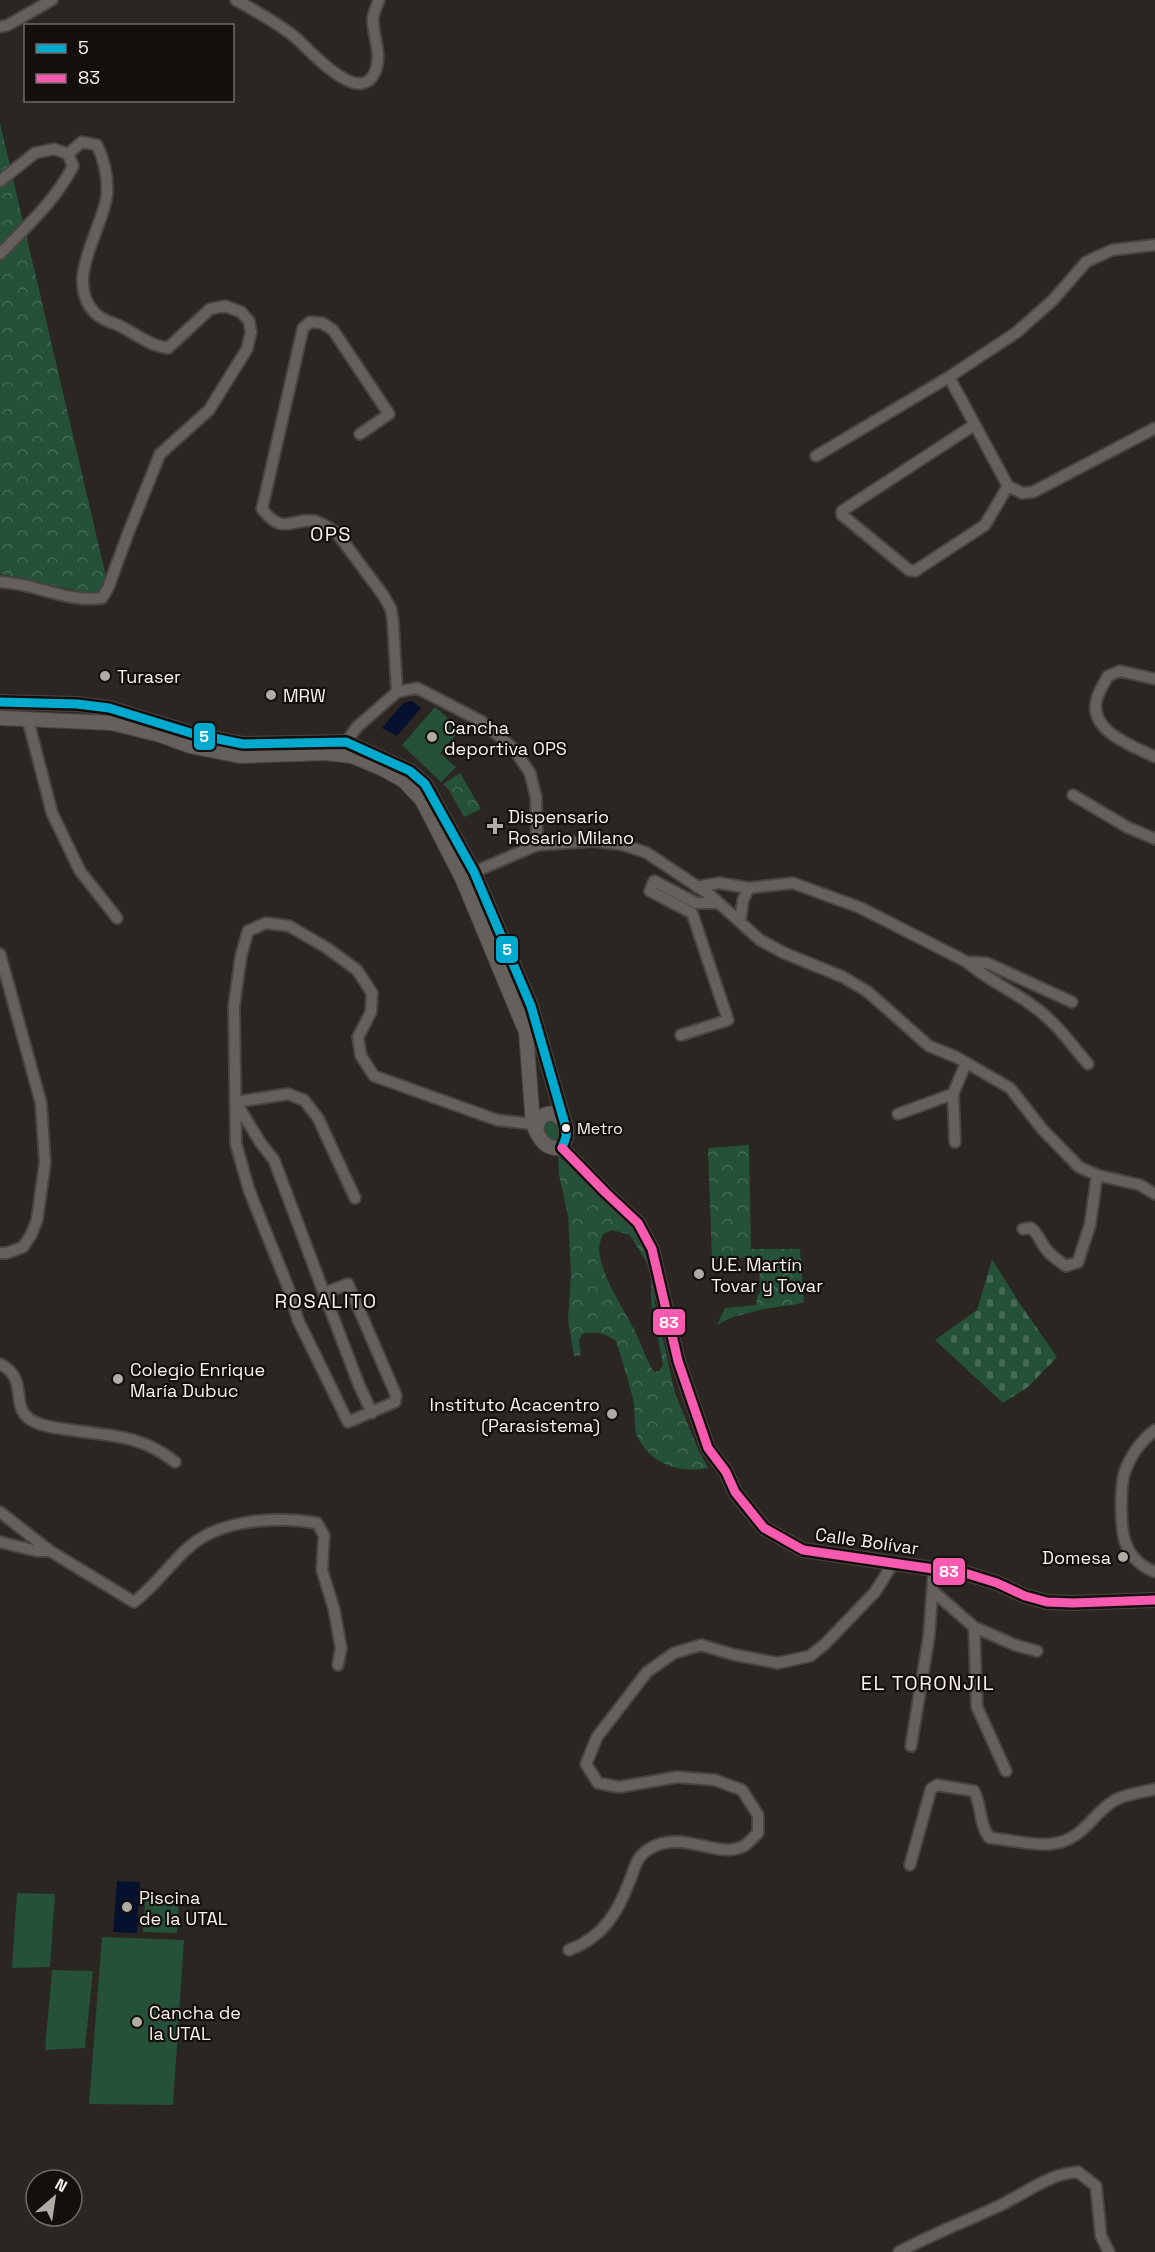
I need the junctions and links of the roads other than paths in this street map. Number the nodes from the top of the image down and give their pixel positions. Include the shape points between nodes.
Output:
1 (52, 0) edge
2 (236, 0) edge
3 (379, 0) edge
4 (0, 27) edge
5 (68, 154) junction
6 (0, 181) edge
7 (1155, 245) edge
8 (0, 254) edge
9 (949, 377) junction
10 (974, 425) junction
11 (1155, 428) edge
12 (360, 434) dead end
13 (816, 456) dead end
14 (1008, 486) junction
15 (0, 582) edge
16 (1155, 679) edge
17 (397, 692) junction
18 (0, 702) edge
19 (0, 718) edge
20 (28, 720) junction
21 (345, 742) junction
22 (1155, 757) edge
23 (1073, 795) dead end
24 (1155, 839) edge
25 (537, 845) junction
26 (474, 872) junction
27 (697, 888) junction
28 (749, 888) junction
29 (717, 903) junction
30 (117, 918) dead end
31 (740, 922) junction
32 (0, 954) edge
33 (967, 962) junction
34 (1072, 1002) dead end
35 (681, 1035) dead end
36 (966, 1063) junction
37 (1088, 1064) dead end
38 (953, 1094) junction
39 (235, 1102) junction
40 (898, 1114) dead end
41 (562, 1120) junction
42 (535, 1128) junction
43 (955, 1142) dead end
44 (562, 1148) junction
45 (1097, 1175) junction
46 (1155, 1194) edge
47 (355, 1198) dead end
48 (1023, 1229) dead end
49 (0, 1253) edge
50 (324, 1293) junction
51 (0, 1364) edge
52 (372, 1413) junction
53 (1155, 1430) edge
54 (175, 1462) dead end
55 (0, 1512) edge
56 (0, 1542) edge
57 (50, 1551) junction
58 (894, 1562) junction
59 (934, 1568) junction
60 (1155, 1572) edge
61 (933, 1591) junction
62 (1155, 1600) edge
63 (974, 1627) junction
64 (1037, 1651) dead end
65 (338, 1665) dead end
66 (911, 1746) dead end
67 (1006, 1771) dead end
68 (1155, 1789) edge
69 (910, 1865) dead end
70 (569, 1950) dead end
71 (899, 2252) edge
72 (1109, 2252) edge

1 - 4 street
2 - 3 street via 294,37 330,70 362,83 369,81 377,64 373,18
5 - 6 street via 54,149 35,153
5 - 8 street via 74,166 68,178
5 - 15 street via 82,142 97,145 104,160 107,194 84,270 86,298 93,312 160,347 168,348 210,309 225,306 241,312 249,321 251,332 247,349 209,410 160,454 102,598 63,596
7 - 9 street via 1112,250 1086,261 1053,300 1017,332
9 - 10 street
9 - 13 street
10 - 14 street
10 - 14 street via 842,511 842,515 915,571 985,525
11 - 14 street via 1033,492 1022,493
12 - 17 street via 389,414 333,330 310,322 303,328 262,509 280,524 319,522 337,533 391,609
16 - 22 street via 1120,672 1108,676 1097,699 1096,712 1104,728 1115,737
17 - 21 street
17 - 25 street via 417,688 481,721 514,749 530,773 536,796
18 - 21 street via 109,708 194,734 243,744
19 - 20 street
20 - 30 street via 52,813 80,871
20 - 42 street via 112,723 240,756 352,756 402,780 422,800 462,878 526,1032
21 - 26 street via 410,771 425,784
23 - 24 street via 1126,827
25 - 26 street
25 - 27 street via 624,845 647,853
26 - 41 street via 531,1006
27 - 28 street via 719,883
27 - 29 street
28 - 31 street via 742,900
28 - 33 street via 793,883 823,893
29 - 31 street
29 - 35 street via 696,903 654,881 650,891 692,913 728,1020
31 - 36 street via 776,949 860,987 929,1046
32 - 49 street via 41,1103 45,1163 37,1220 31,1234 22,1247
33 - 34 street via 987,963
33 - 37 street via 1052,1022
36 - 38 street
36 - 45 street via 1010,1088 1043,1131 1079,1167
38 - 40 street
38 - 43 street
39 - 42 street via 234,1006 242,956 248,931 266,923 289,926 357,970 372,993 371,1012 358,1037 360,1056 374,1076 497,1120
39 - 47 street via 288,1094 304,1100 318,1118
39 - 50 street via 274,1160
39 - 52 street via 236,1144 249,1190 298,1320 348,1422
41 - 42 street via 555,1114 546,1114
41 - 44 street via 566,1137
42 - 44 street via 546,1146
44 - 58 street, Calle Bolívar via 638,1222 652,1250 678,1361 708,1448 750,1513 764,1528 803,1550
45 - 46 street via 1140,1185
45 - 48 street via 1090,1225 1078,1262 1066,1266 1045,1248 1038,1233 1031,1228
50 - 52 street
50 - 52 street via 348,1284 396,1395 395,1402
51 - 54 street via 8,1368 18,1383 22,1411 32,1421 140,1441
53 - 60 street via 1146,1437 1124,1472 1121,1509 1125,1542 1135,1560
55 - 57 street
56 - 57 street
57 - 65 street via 134,1602 191,1545 217,1531 244,1521 317,1523 324,1535 322,1570 341,1648
58 - 59 street, Calle Bolívar
58 - 70 street via 875,1592 810,1656 778,1663 701,1645 674,1653 647,1672 597,1737 586,1764 598,1783 619,1787 677,1777 715,1780 742,1790 758,1815 758,1833 743,1846 723,1849 676,1840 652,1847 640,1855 610,1922 584,1945
59 - 61 street
59 - 62 street, Calle Bolívar via 968,1574 1047,1602
61 - 63 street
61 - 66 street
63 - 64 street
63 - 67 street via 977,1707
68 - 69 street via 1116,1800 1072,1838 1050,1845 990,1838 974,1791 937,1785 931,1789
71 - 72 street via 1061,2173 1078,2172 1096,2186 1101,2236

